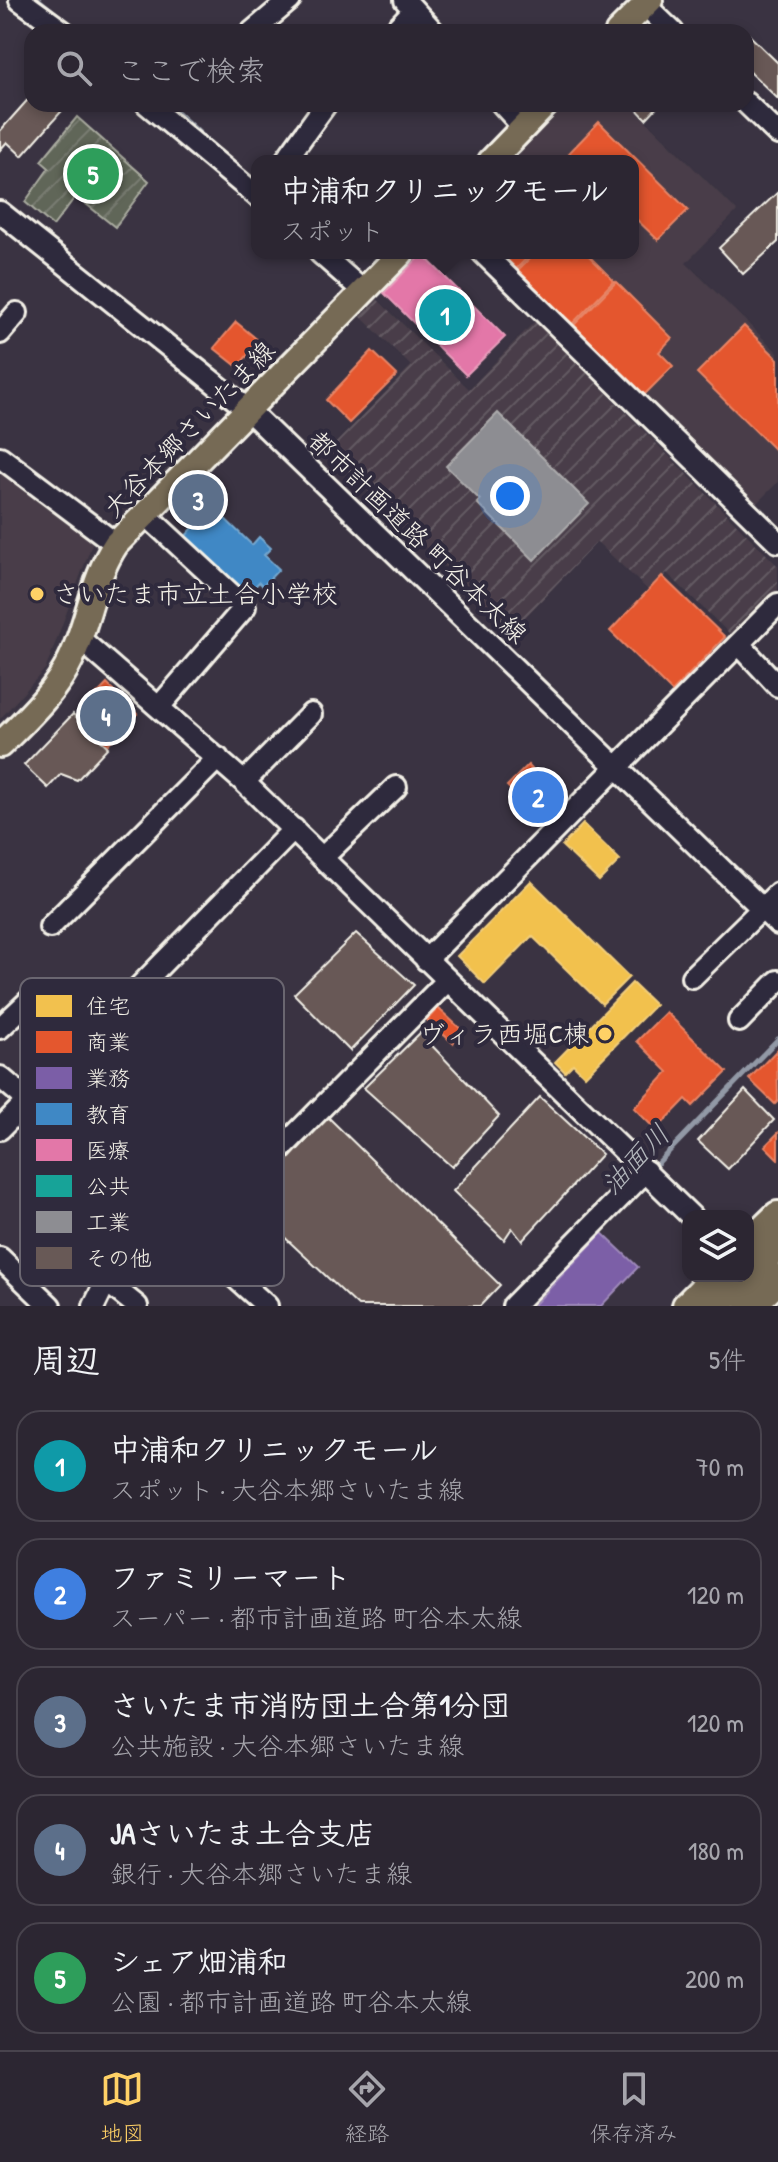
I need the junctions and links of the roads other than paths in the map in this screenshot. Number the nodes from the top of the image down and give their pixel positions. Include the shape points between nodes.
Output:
1 (20, 0) edge
2 (290, 0) edge
3 (648, 2) edge
4 (410, 5) edge
5 (53, 24) edge
6 (262, 24) edge
7 (398, 24) edge
8 (427, 24) edge
9 (626, 24) edge
10 (666, 24) edge
11 (754, 111) edge
12 (173, 112) edge
13 (320, 112) edge
14 (509, 112) edge
15 (538, 112) edge
16 (523, 127) junction
17 (778, 134) edge
18 (289, 155) edge
19 (497, 155) edge
20 (251, 190) edge
21 (0, 212) edge
22 (327, 259) edge
23 (395, 259) edge
24 (489, 259) edge
25 (363, 291) junction
26 (17, 313) dead end
27 (0, 333) edge
28 (247, 409) junction
29 (0, 457) edge
30 (144, 513) junction
31 (778, 542) edge
32 (116, 544) junction
33 (778, 604) edge
34 (79, 638) junction
35 (739, 644) junction
36 (778, 686) edge
37 (159, 707) junction
38 (311, 714) dead end
39 (0, 745) edge
40 (218, 758) junction
41 (618, 768) junction
42 (244, 782) junction
43 (396, 787) dead end
44 (294, 829) junction
45 (322, 858) junction
46 (778, 893) edge
47 (761, 908) junction
48 (778, 924) edge
49 (50, 927) dead end
50 (426, 960) junction
51 (692, 977) dead end
52 (148, 978) edge
53 (447, 981) junction
54 (778, 981) edge
55 (20, 1009) edge
56 (739, 1021) dead end
57 (0, 1028) edge
58 (0, 1077) edge
59 (20, 1092) edge
60 (20, 1108) edge
61 (0, 1129) edge
62 (284, 1146) edge
63 (647, 1172) junction
64 (685, 1210) edge
65 (778, 1216) edge
66 (754, 1239) edge
67 (778, 1245) edge
68 (0, 1258) edge
69 (754, 1268) edge
70 (20, 1277) edge
71 (778, 1279) edge
72 (711, 1282) edge
73 (740, 1282) edge
74 (29, 1286) edge
75 (104, 1286) edge
76 (112, 1286) edge
77 (245, 1286) edge
78 (50, 1306) edge
79 (94, 1306) edge
80 (137, 1306) edge
81 (267, 1306) edge
82 (513, 1306) edge
83 (687, 1306) edge
84 (716, 1306) edge
85 (750, 1306) edge

1 - 5 street
2 - 6 street
3 - 9 main road
3 - 10 street
4 - 7 street
4 - 8 street
11 - 17 street
12 - 20 street
13 - 18 street
14 - 16 street
15 - 16 main road
16 - 19 main road
21 - 28 street, 都市計画道路 町谷本太線
22 - 25 street
23 - 25 main road, 大谷本郷さいたま線
24 - 31 street
25 - 28 main road, 大谷本郷さいたま線
26 - 27 street
28 - 30 main road, 大谷本郷さいたま線
28 - 41 street, 都市計画道路 町谷本太線
29 - 32 street
30 - 32 main road, 大谷本郷さいたま線
30 - 37 street via 245,607
32 - 34 main road, 大谷本郷さいたま線 via 101,566
33 - 35 street
34 - 37 street
34 - 39 main road, 大谷本郷さいたま線 via 61,679
35 - 36 street
35 - 41 street
37 - 40 street
38 - 42 street
40 - 42 street
40 - 49 street
41 - 47 street, 都市計画道路 町谷本太線
41 - 50 street
42 - 44 street
43 - 45 street
44 - 45 street
44 - 52 street
45 - 50 street
46 - 47 street
47 - 48 street, 都市計画道路 町谷本太線
47 - 51 street
50 - 53 street
53 - 62 street
53 - 63 street
54 - 56 street
55 - 57 street
58 - 59 street
60 - 61 street
63 - 64 street
63 - 82 street
65 - 66 highway
67 - 69 highway
68 - 70 street
71 - 85 highway
72 - 83 highway
73 - 84 highway
74 - 78 street
75 - 79 street
76 - 80 street
77 - 81 street

